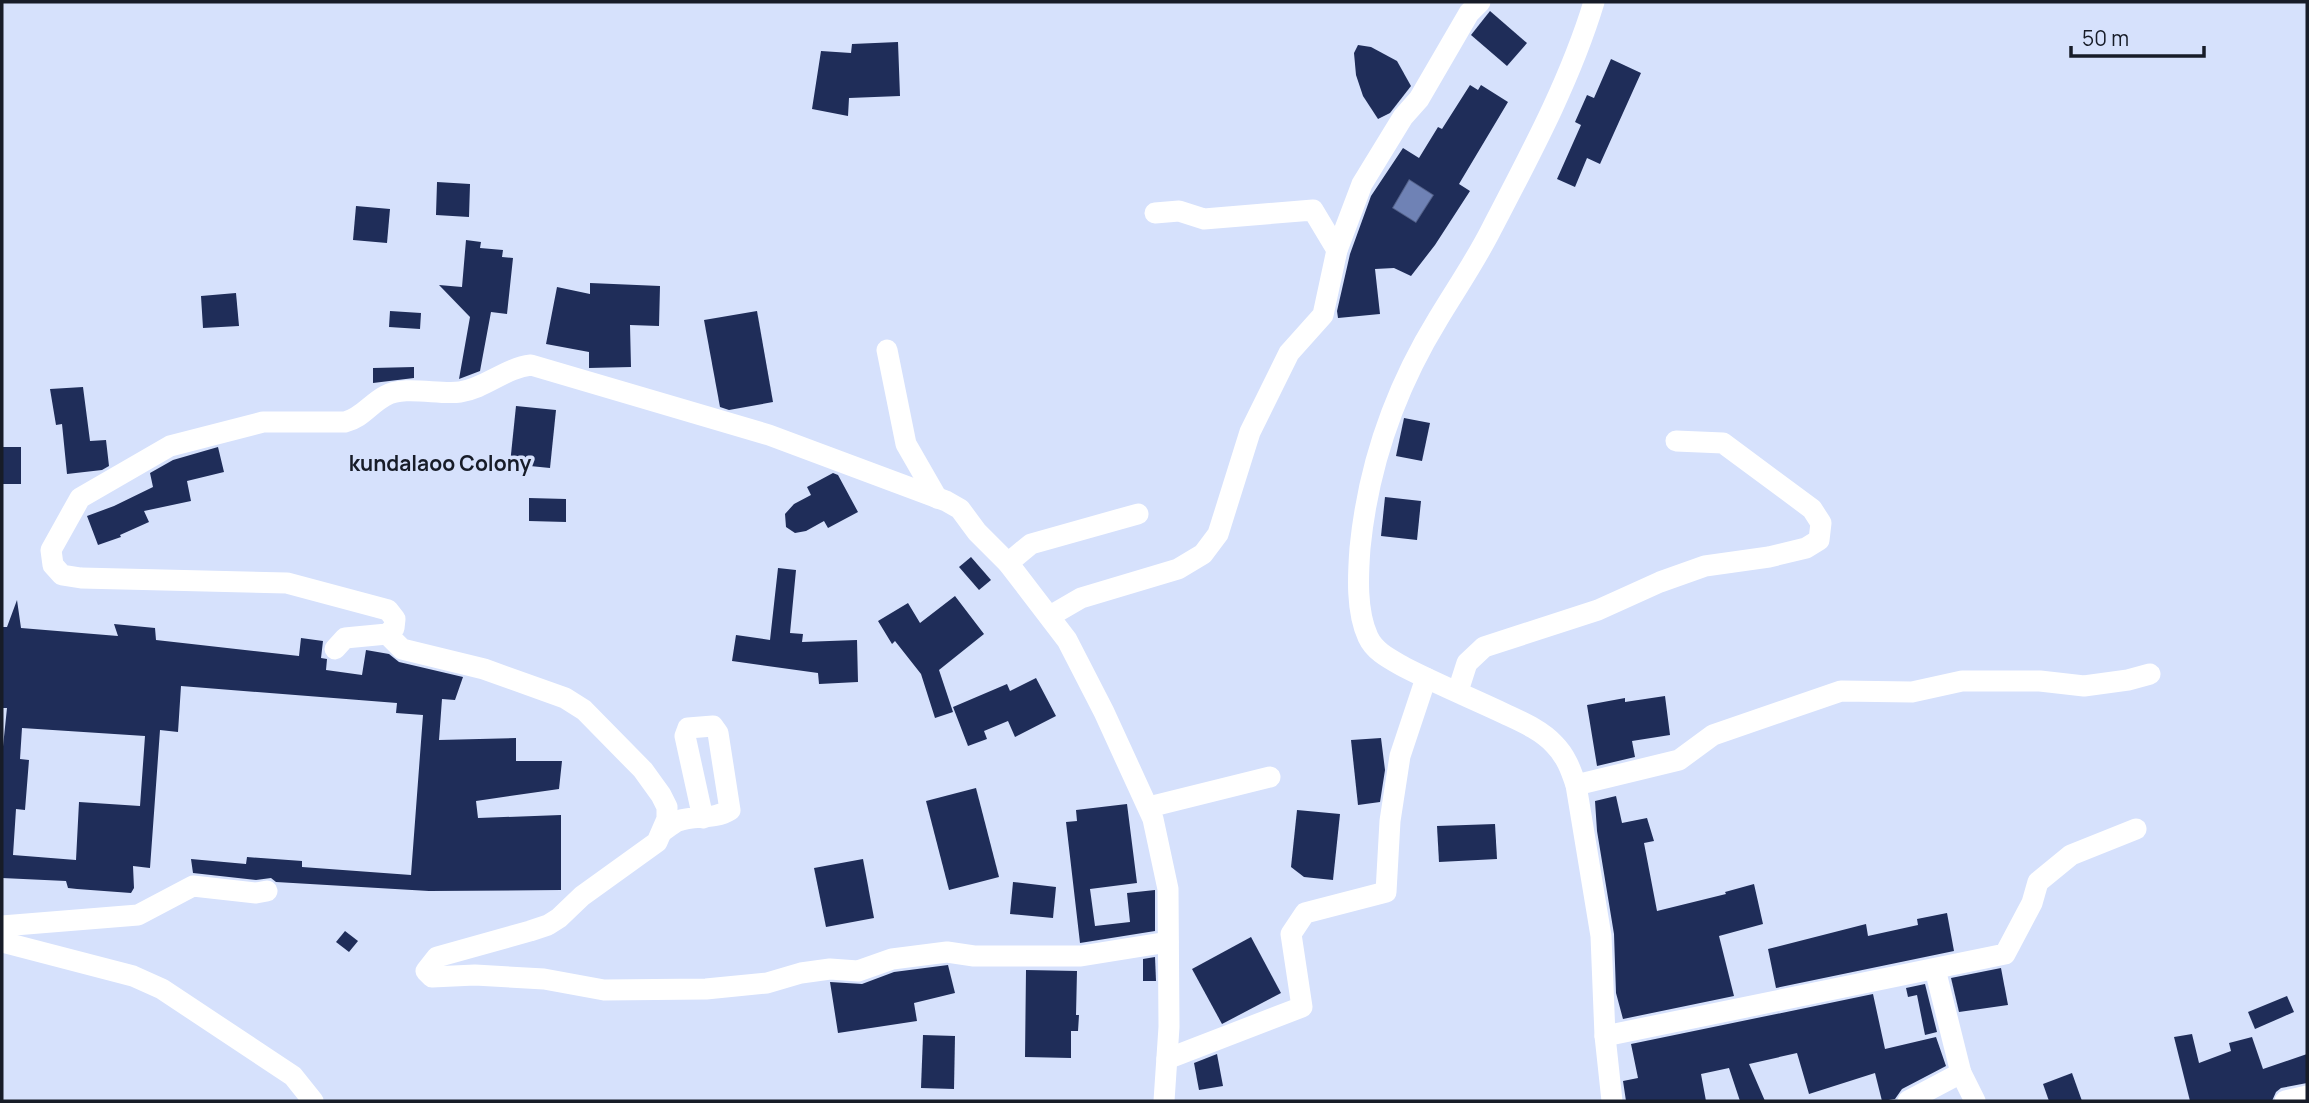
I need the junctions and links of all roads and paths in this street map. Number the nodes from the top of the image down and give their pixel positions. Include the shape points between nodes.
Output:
1 (1479, 2) edge
2 (1594, 2) edge
3 (1155, 212) dead end
4 (1336, 250) junction
5 (887, 350) dead end
6 (1676, 441) dead end
7 (937, 498) junction
8 (1138, 514) dead end
9 (1008, 563) junction
10 (1049, 616) junction
11 (387, 634) junction
12 (335, 649) dead end
13 (2150, 674) dead end
14 (1426, 678) junction
15 (1458, 691) junction
16 (1270, 777) dead end
17 (1576, 786) junction
18 (1149, 807) junction
19 (703, 818) dead end
20 (2136, 829) dead end
21 (663, 831) junction
22 (267, 891) dead end
23 (2, 926) edge
24 (2, 942) edge
25 (1168, 942) junction
26 (1935, 969) junction
27 (1605, 1036) junction
28 (1167, 1059) junction
29 (1962, 1073) junction
30 (2307, 1096) edge
31 (313, 1101) edge
32 (1164, 1101) edge
33 (1612, 1101) edge
34 (1908, 1101) edge
35 (1975, 1101) edge
36 (2285, 1101) edge

1 - 4 street via 1381,151 1362,184
2 - 14 street via 1555,105 1404,385 1374,464 1359,559 1364,624 1375,649
3 - 4 street via 1179,211 1204,219 1312,210
4 - 10 street via 1323,314 1289,352 1250,432 1218,534 1203,554 1178,569 1081,598
5 - 7 street via 906,444
6 - 15 street via 1723,443 1812,509 1821,523 1819,541 1769,557 1705,566 1598,610 1484,647 1467,663
7 - 9 street via 960,509
7 - 11 street via 769,435 531,365 461,392 396,392 345,422 263,422 170,446 80,498 51,550 53,565 62,575 81,578 287,583 388,610 395,619
8 - 9 street via 1031,544
9 - 10 street
10 - 18 street via 1067,640
11 - 12 street via 345,638
11 - 21 street via 402,649 484,669 565,698 584,710 662,795 667,807
13 - 17 street via 2084,686 1962,681 1912,692 1841,691 1713,735 1679,760
14 - 15 street
14 - 28 street via 1400,756 1385,892 1305,913 1291,934 1302,1007
15 - 17 street via 1547,737 1563,755
16 - 18 street
17 - 27 street via 1601,936
18 - 25 street via 1168,889
19 - 21 street via 678,821
20 - 26 street via 2071,855 2038,882 2005,954
21 - 25 street via 645,852 548,925 437,957 426,971 432,977 544,979 604,990 706,989 767,983 830,969 858,971 892,959 947,952 1081,956
22 - 23 street via 193,886 138,915
24 - 31 street via 133,976 162,989 293,1076
25 - 28 street
26 - 27 street
26 - 29 street
27 - 33 street
28 - 32 street
29 - 34 street
29 - 35 street
30 - 36 street

